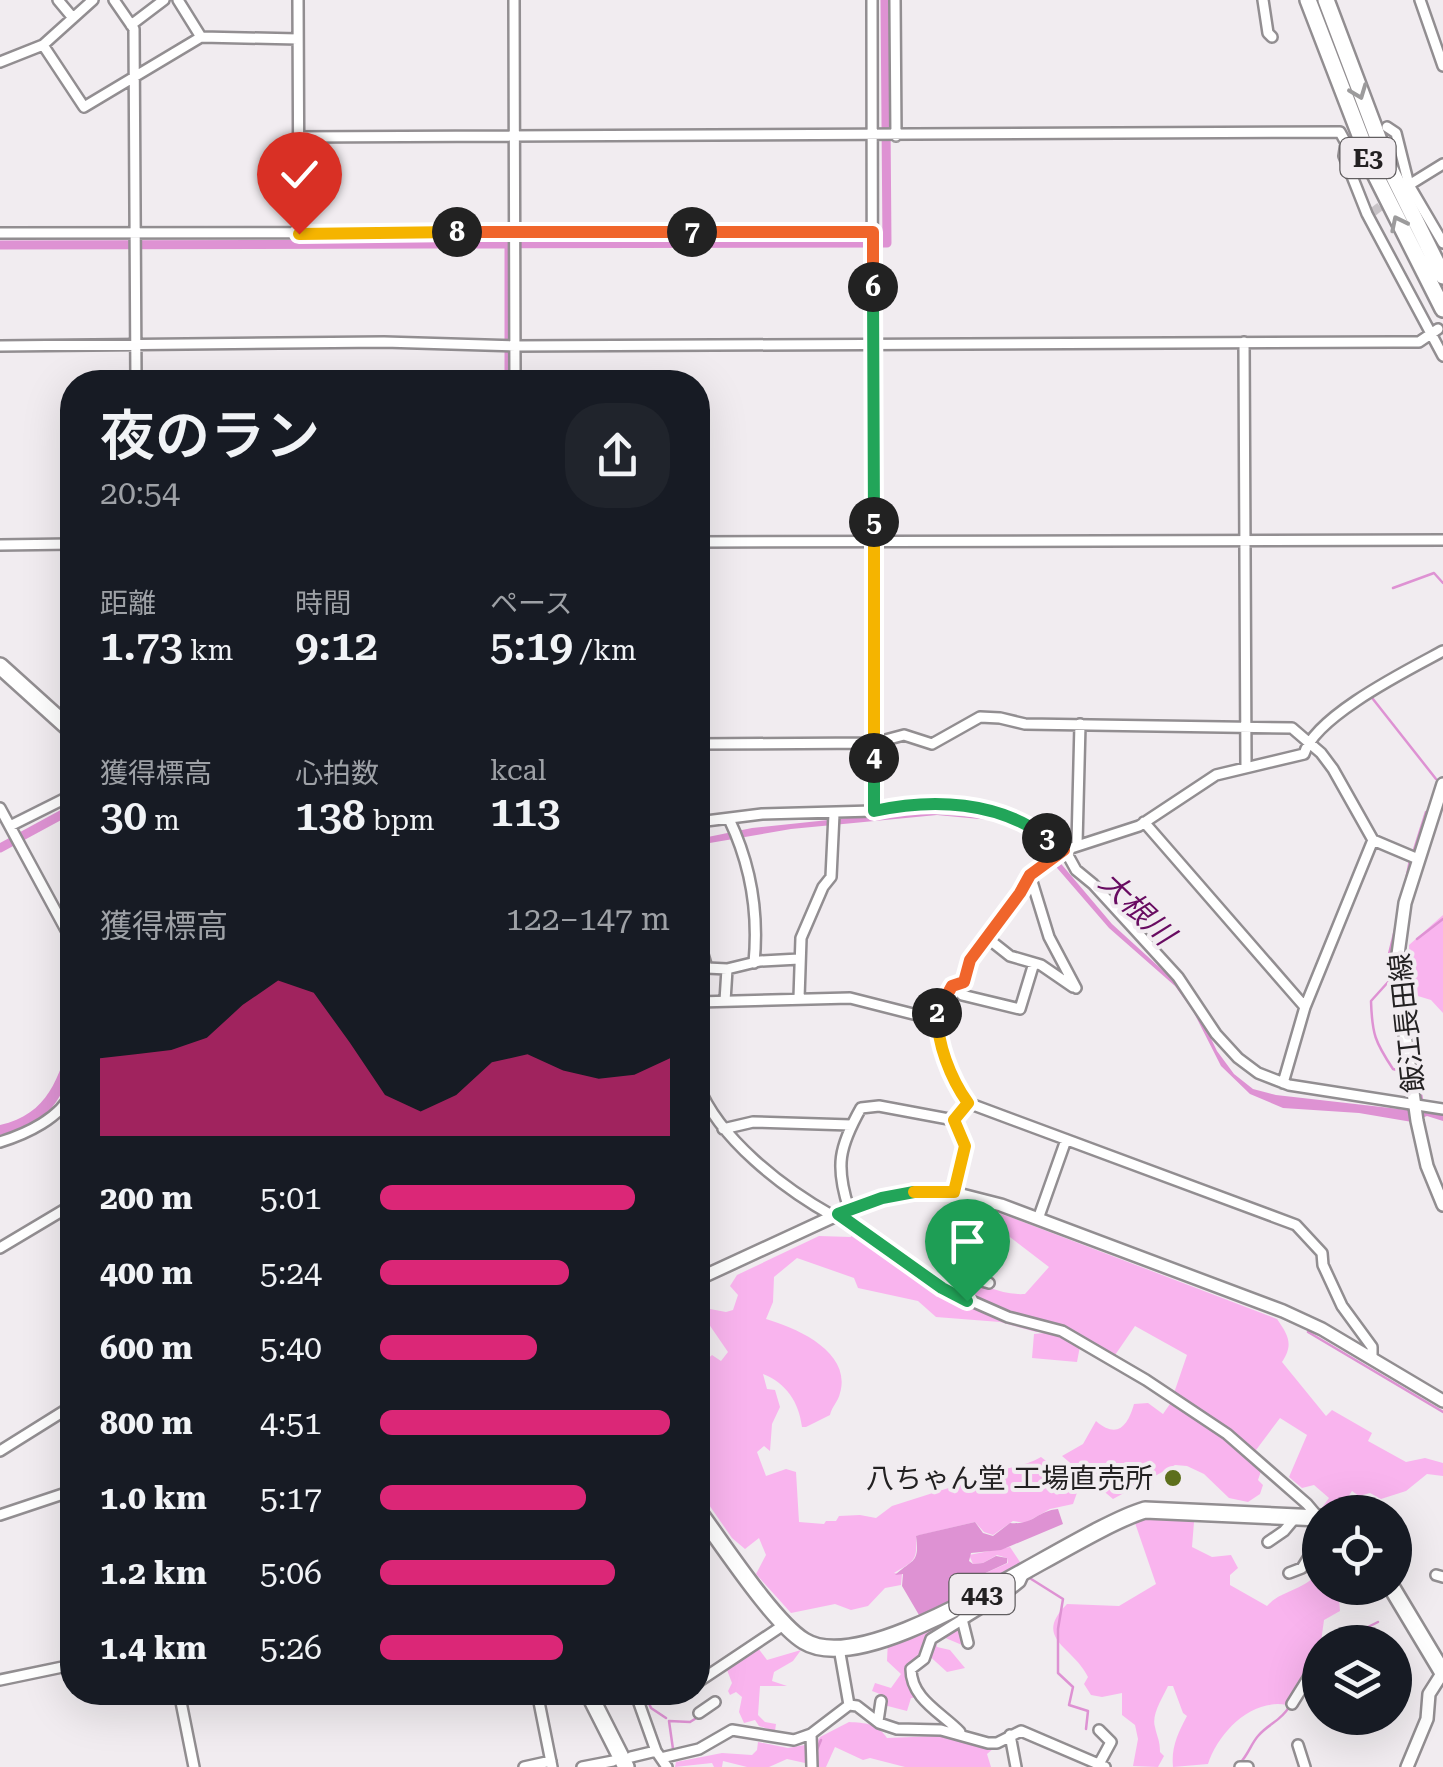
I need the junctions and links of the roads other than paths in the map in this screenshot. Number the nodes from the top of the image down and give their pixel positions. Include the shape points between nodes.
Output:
1 (58, 0) edge
2 (94, 0) edge
3 (114, 0) edge
4 (164, 0) edge
5 (178, 0) edge
6 (298, 0) edge
7 (514, 0) edge
8 (872, 0) edge
9 (896, 0) edge
10 (1263, 0) edge
11 (1297, 0) edge
12 (1308, 0) edge
13 (1326, 0) edge
14 (1420, 0) edge
15 (73, 18) junction
16 (131, 25) junction
17 (201, 37) junction
18 (1272, 37) dead end
19 (298, 39) junction
20 (43, 46) junction
21 (0, 62) edge
22 (1443, 66) edge
23 (135, 78) junction
24 (1387, 128) dead end
25 (873, 136) junction
26 (896, 136) junction
27 (297, 137) junction
28 (514, 137) junction
29 (1443, 164) edge
30 (1375, 174) junction
31 (1409, 185) junction
32 (136, 232) junction
33 (514, 232) junction
34 (873, 232) junction
35 (0, 233) edge
36 (299, 234) junction
37 (1443, 242) edge
38 (1443, 276) edge
39 (1443, 309) edge
40 (1434, 331) junction
41 (1244, 342) junction
42 (872, 344) junction
43 (136, 345) junction
44 (0, 346) edge
45 (515, 346) junction
46 (1443, 356) edge
47 (136, 370) edge
48 (515, 370) edge
49 (1244, 540) junction
50 (1443, 540) edge
51 (710, 542) edge
52 (874, 542) junction
53 (60, 544) edge
54 (0, 545) edge
55 (1443, 651) edge
56 (0, 666) edge
57 (60, 721) edge
58 (1080, 724) junction
59 (1246, 728) junction
60 (874, 743) junction
61 (1307, 743) junction
62 (710, 744) edge
63 (1246, 766) junction
64 (1443, 784) edge
65 (60, 801) edge
66 (0, 808) edge
67 (874, 811) junction
68 (834, 815) junction
69 (729, 819) junction
70 (710, 821) edge
71 (1144, 822) junction
72 (10, 826) junction
73 (1373, 840) junction
74 (1077, 844) junction
75 (1064, 850) junction
76 (1418, 859) junction
77 (1030, 875) junction
78 (60, 919) edge
79 (986, 937) junction
80 (799, 960) junction
81 (754, 962) junction
82 (1034, 963) junction
83 (710, 968) edge
84 (727, 968) junction
85 (956, 984) junction
86 (799, 998) junction
87 (724, 1001) junction
88 (710, 1002) edge
89 (1306, 1007) junction
90 (937, 1020) junction
91 (1283, 1083) junction
92 (968, 1103) junction
93 (1443, 1109) edge
94 (1416, 1113) junction
95 (60, 1114) edge
96 (710, 1117) edge
97 (954, 1120) junction
98 (851, 1125) junction
99 (724, 1130) junction
100 (1066, 1140) junction
101 (0, 1142) edge
102 (954, 1192) junction
103 (1443, 1205) edge
104 (990, 1207) dead end
105 (60, 1212) edge
106 (840, 1213) junction
107 (1038, 1219) junction
108 (0, 1248) edge
109 (985, 1266) junction
110 (710, 1273) edge
111 (964, 1276) junction
112 (939, 1285) junction
113 (1372, 1358) junction
114 (1443, 1401) edge
115 (60, 1414) edge
116 (0, 1451) edge
117 (60, 1495) edge
118 (1302, 1497) edge
119 (0, 1515) edge
120 (1296, 1516) junction
121 (1302, 1517) edge
122 (710, 1527) edge
123 (1268, 1542) dead end
124 (1302, 1568) edge
125 (1025, 1570) junction
126 (1289, 1573) dead end
127 (1402, 1605) edge
128 (962, 1619) junction
129 (785, 1624) junction
130 (968, 1644) dead end
131 (839, 1648) junction
132 (60, 1668) edge
133 (1443, 1673) edge
134 (710, 1674) edge
135 (0, 1680) edge
136 (1302, 1688) edge
137 (881, 1701) dead end
138 (716, 1702) dead end
139 (856, 1703) junction
140 (1292, 1704) dead end
141 (182, 1705) edge
142 (540, 1705) edge
143 (593, 1705) edge
144 (639, 1705) edge
145 (699, 1713) dead end
146 (878, 1721) junction
147 (912, 1722) dead end
148 (925, 1727) dead end
149 (1099, 1730) dead end
150 (960, 1733) junction
151 (811, 1734) junction
152 (1010, 1736) junction
153 (1298, 1746) dead end
154 (661, 1759) edge
155 (623, 1762) edge
156 (552, 1764) edge
157 (1101, 1766) edge
158 (194, 1767) edge
159 (524, 1767) edge
160 (582, 1767) edge
161 (812, 1767) edge
162 (1016, 1767) edge
163 (1240, 1767) edge
164 (1248, 1767) edge
165 (1305, 1767) edge
166 (1406, 1767) edge

1 - 15 street
2 - 15 street
3 - 16 street
4 - 16 street
5 - 17 street
6 - 19 street
7 - 28 street
8 - 25 street
9 - 26 street
10 - 18 street
11 - 30 highway
12 - 30 highway, E3
13 -> 38 highway, E3 via 1389,167
14 - 22 street
15 - 20 street
16 - 23 street
17 - 19 street
17 - 23 street
19 - 27 street
20 - 21 street
20 - 23 street via 84,107
23 - 32 street
24 - 31 street via 1396,133
25 - 26 street
25 - 28 street
25 - 34 street
26 - 40 street via 1340,132 1370,213
27 - 28 street
27 - 36 street
28 - 33 street
29 - 31 street
39 -> 30 highway, E3
31 - 37 street
32 - 35 street
32 - 36 street
32 - 43 street
33 - 34 street
33 - 36 street
33 - 45 street
34 - 42 street
40 - 41 street via 1419,342
40 - 46 street
41 - 42 street
41 - 49 street
42 - 45 street
42 - 52 street
43 - 44 street
43 - 45 street
43 - 47 street
45 - 48 street
49 - 50 street
49 - 52 street
49 - 59 street
51 - 52 street
52 - 60 street
53 - 54 street
55 - 61 street via 1367,693
56 - 57 highway
58 - 59 street
58 - 60 street via 980,717 932,744 904,736
58 - 74 street
59 - 61 street via 1292,728
59 - 63 street
60 - 62 street
60 - 67 street
61 - 63 street via 1304,754
61 - 73 street via 1333,769
63 - 71 street via 1216,775
64 - 76 street, 飯江長田線
65 - 72 street
66 - 72 street
67 - 68 street
67 - 75 street via 902,804 978,806 1032,827
68 - 69 street
68 - 80 street via 830,877 801,938
69 - 70 street
69 - 81 street via 754,894
71 - 74 street
71 - 89 street
72 - 78 street
73 - 76 street
73 - 89 street
74 - 75 street
75 - 77 street
75 - 91 street via 1178,977 1238,1058
76 - 94 street, 飯江長田線 via 1396,969
77 - 79 street
77 - 82 street via 1048,937 1076,988
79 - 82 street via 1010,956
79 - 85 street via 964,982
80 - 81 street
80 - 86 street
81 - 84 street
82 - 85 street via 1020,1009 962,995
83 - 84 street
84 - 87 street
85 - 90 street via 940,1001
86 - 87 street
86 - 90 street via 866,1000
87 - 88 street
89 - 91 street
90 - 92 street via 948,1066
91 - 94 street
92 - 97 street
92 - 100 street
93 - 94 street
94 - 103 street, 飯江長田線
95 - 101 street
96 - 99 street
97 - 98 street via 867,1105
97 - 102 street via 965,1146
98 - 99 street via 753,1122
98 - 106 street via 838,1166
99 - 106 street via 752,1158
100 - 107 street
100 - 113 street via 1296,1226 1322,1253
102 - 106 street via 906,1192
102 - 107 street
104 - 109 street via 1002,1250
105 - 108 street
106 - 110 street
106 - 112 street
107 - 113 street via 1283,1311
109 - 111 street
109 - 111 street via 990,1285
111 - 112 street
112 - 118 street via 1008,1317 1062,1331 1201,1415
113 - 114 street
115 - 116 street
117 - 119 street
120 - 121 highway, 443
120 - 123 street
120 - 125 highway, 443 via 1145,1510
122 - 129 highway
124 - 126 street
125 - 128 street via 1010,1590
125 - 131 highway, 443 via 918,1626
127 - 133 highway
128 - 130 street
128 - 150 street via 931,1639 923,1661 911,1668 920,1695
129 - 131 highway via 819,1648
129 - 134 street
131 - 139 street
132 - 135 street
133 - 166 street via 1429,1694 1427,1720
136 - 140 street
137 - 146 street
138 - 145 street
139 - 146 street
139 - 151 street
141 - 158 street
142 - 156 street
143 - 155 highway
144 - 154 street
146 - 150 street via 897,1729
147 - 148 street
149 - 157 street via 1111,1742
150 - 152 street via 988,1743
151 - 154 street via 794,1740 732,1730
151 - 161 street
152 - 157 street via 1021,1731
152 - 162 street
153 - 165 street
154 - 155 street
155 - 160 street
156 - 159 street
163 - 164 street

